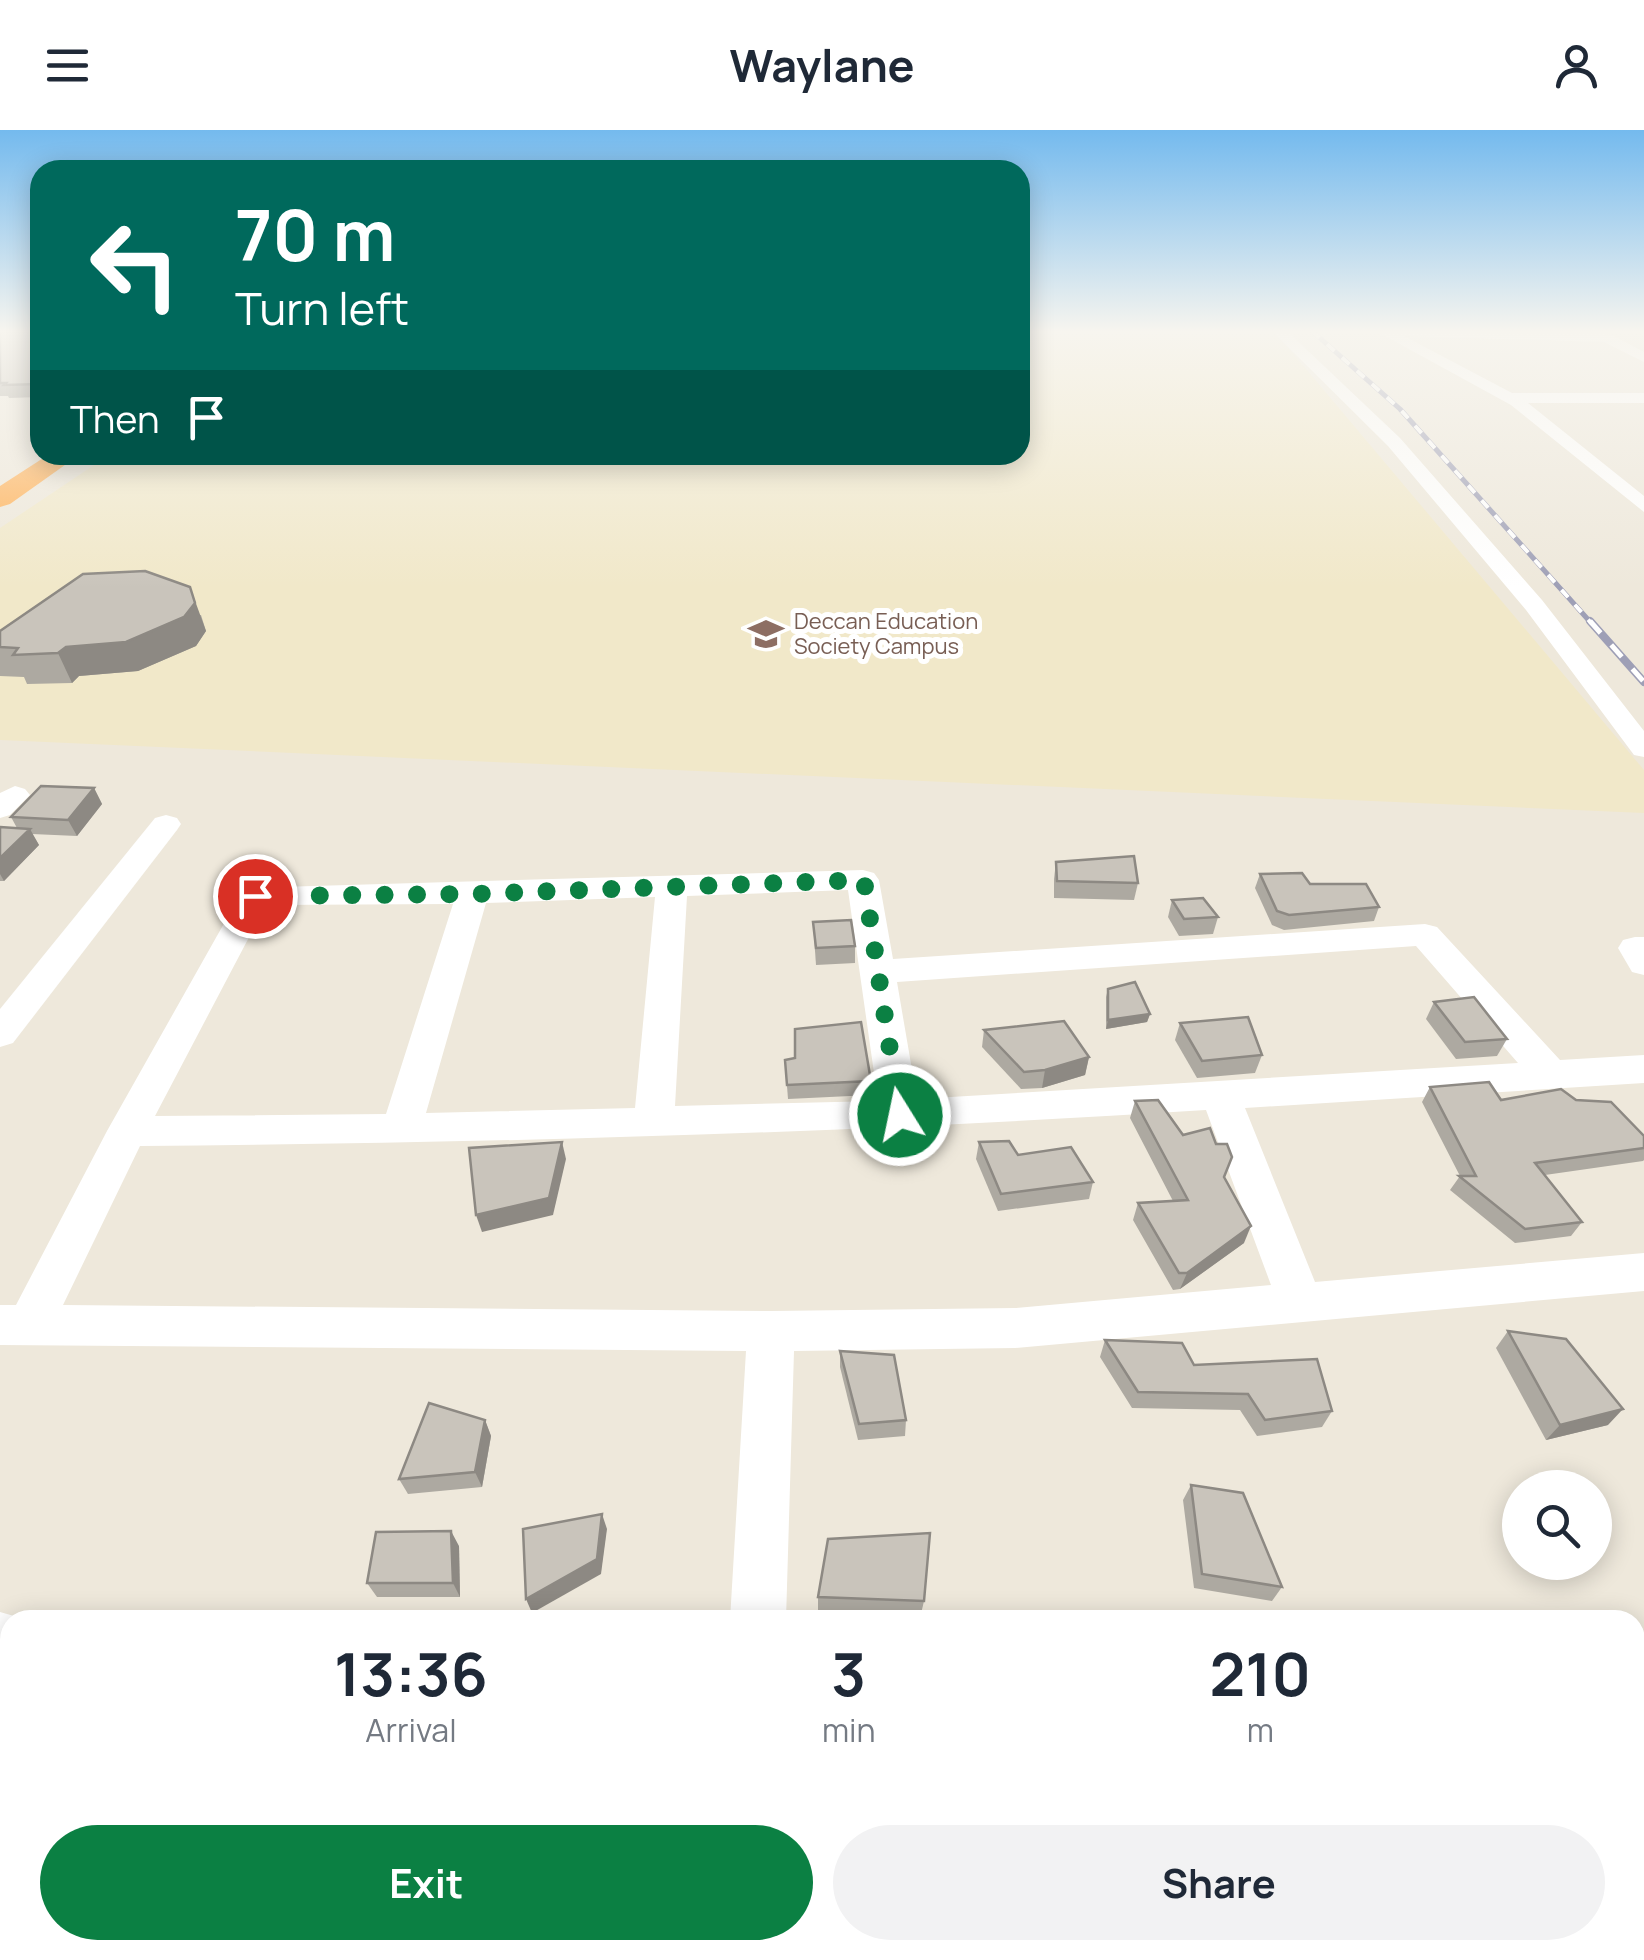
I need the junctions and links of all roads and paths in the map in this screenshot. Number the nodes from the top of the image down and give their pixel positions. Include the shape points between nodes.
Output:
1 (1367, 416) edge
2 (1532, 416) edge
3 (30, 454) edge
4 (51, 465) edge
5 (1595, 466) junction
6 (1628, 466) dead end
7 (0, 473) edge
8 (0, 498) edge
9 (1644, 506) edge
10 (1644, 750) edge
11 (166, 824) dead end
12 (672, 884) junction
13 (472, 894) junction
14 (1644, 948) edge
15 (1644, 964) edge
16 (876, 972) junction
17 (0, 990) edge
18 (36, 991) junction
19 (0, 1034) edge
20 (1644, 1069) edge
21 (1551, 1075) junction
22 (1220, 1095) junction
23 (900, 1115) junction
24 (654, 1122) junction
25 (401, 1129) junction
26 (127, 1131) junction
27 (1644, 1272) edge
28 (1301, 1302) junction
29 (15, 1325) edge
30 (771, 1332) junction
31 (758, 1610) edge

1 - 10 street via 1534,605
2 - 5 street
3 - 7 highway
4 - 8 highway
5 - 6 street
5 - 9 street
11 - 18 street
12 - 13 street
12 - 16 street via 864,880
12 - 24 street
13 - 25 street
13 - 26 street via 255,896
14 - 15 street via 1634,948
16 - 21 street via 1425,935
16 - 23 street
17 - 18 street
18 - 19 street
20 - 21 street
21 - 22 street
22 - 23 street
22 - 28 street
23 - 24 street
24 - 25 street
25 - 26 street
26 - 29 street
27 - 28 street
28 - 30 street via 1014,1328
29 - 30 street
30 - 31 street

